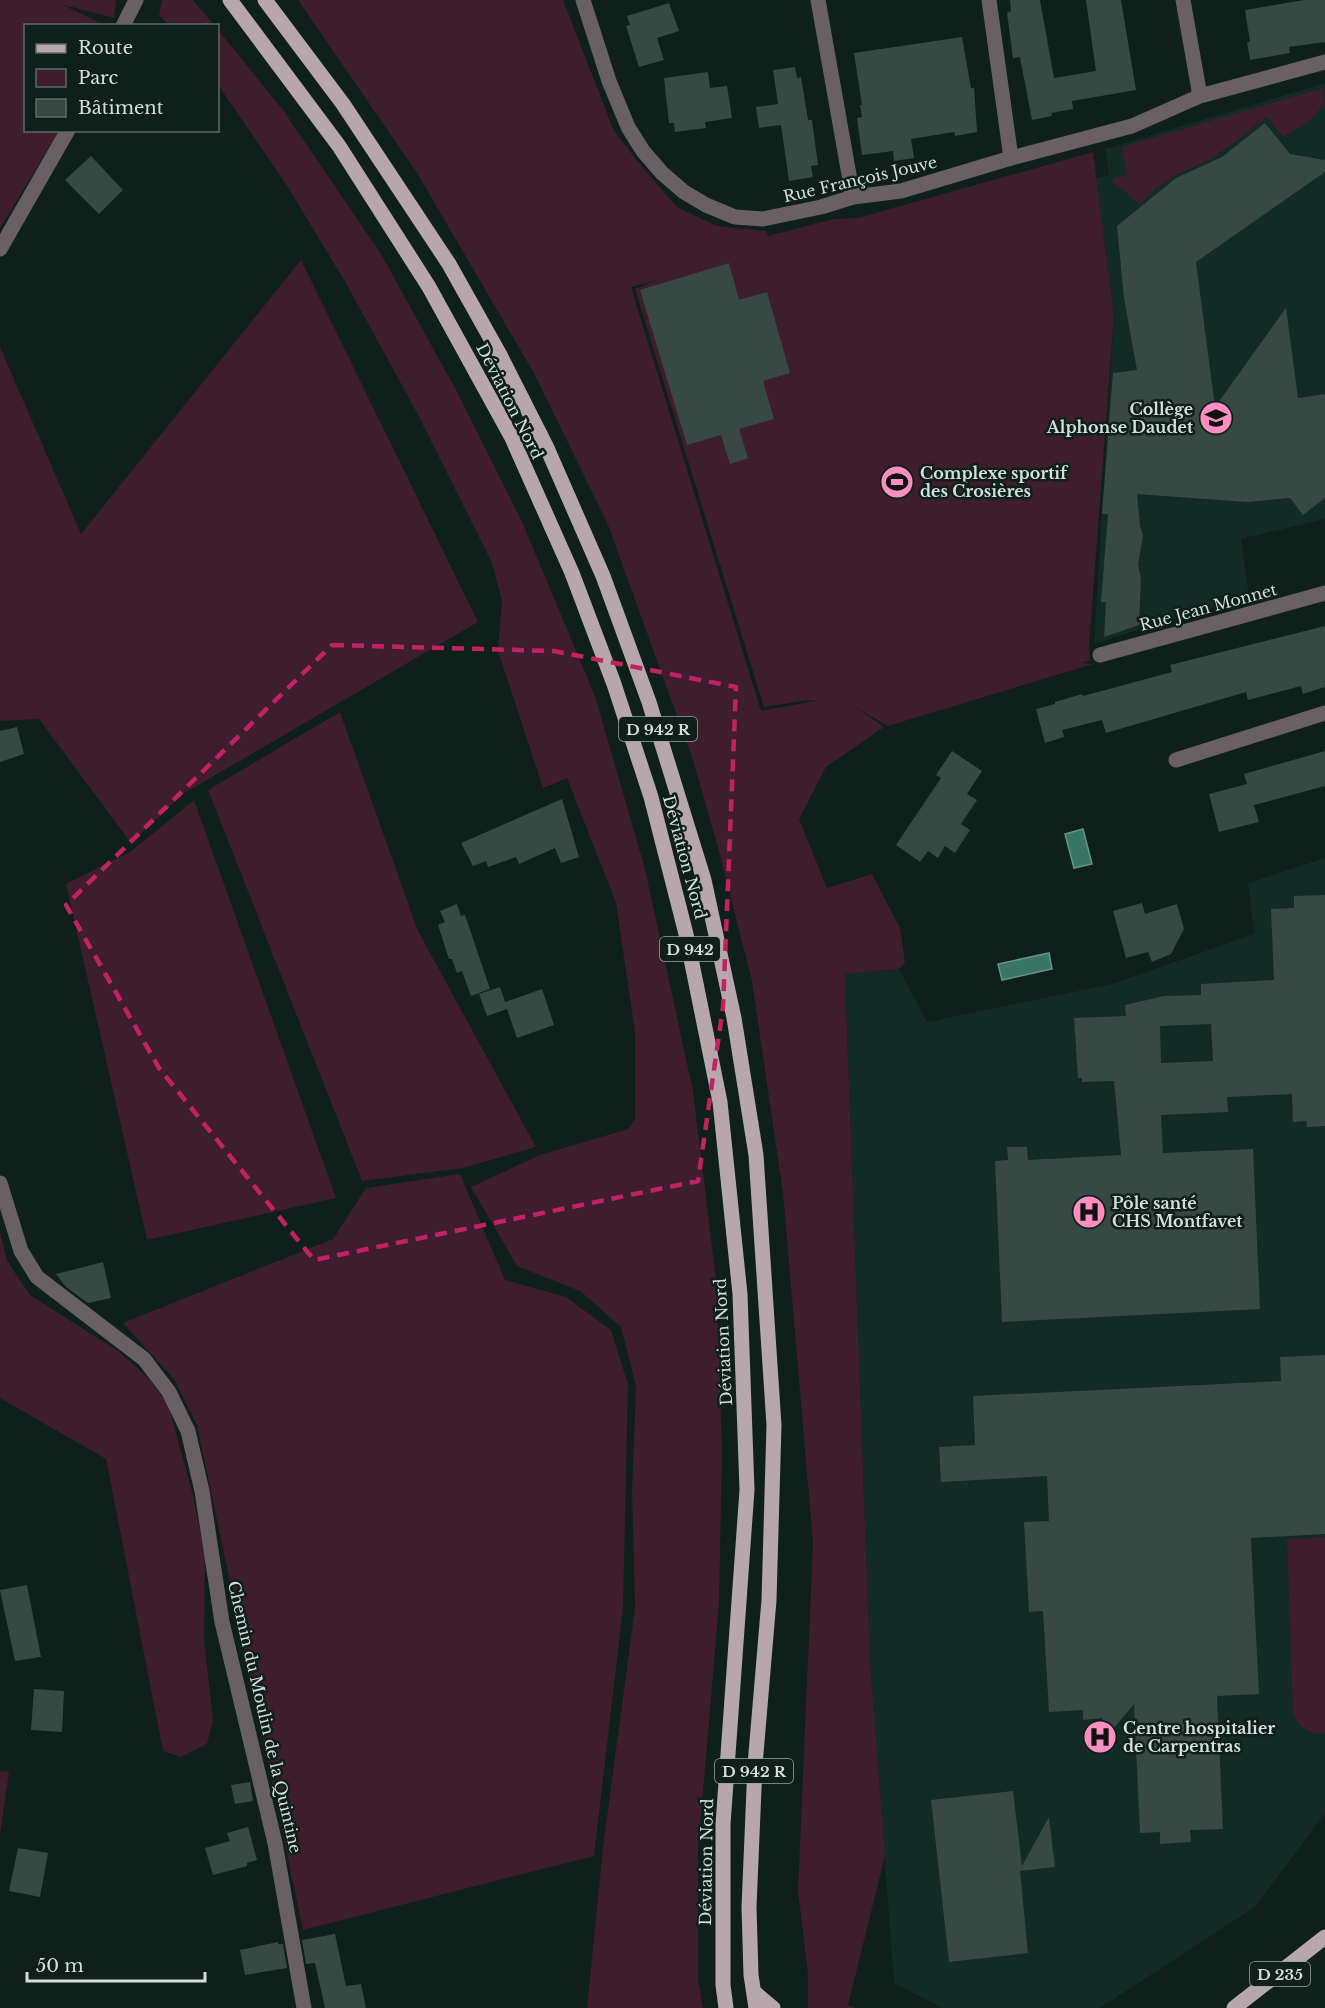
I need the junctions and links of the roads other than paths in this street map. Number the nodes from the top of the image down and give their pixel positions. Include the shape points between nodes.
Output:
1 (136, 0) edge
2 (230, 0) edge
3 (265, 0) edge
4 (582, 0) edge
5 (818, 0) edge
6 (989, 0) edge
7 (1183, 0) edge
8 (124, 24) edge
9 (1325, 62) edge
10 (1200, 96) junction
11 (67, 132) edge
12 (1011, 158) junction
13 (853, 197) junction
14 (0, 249) edge
15 (1325, 593) edge
16 (1100, 655) dead end
17 (1325, 713) edge
18 (1176, 760) dead end
19 (0, 1183) edge
20 (1325, 1937) edge
21 (754, 1992) junction
22 (304, 2008) edge
23 (726, 2008) edge
24 (756, 2008) edge
25 (773, 2008) edge
26 (1234, 2008) edge

1 - 8 street
2 - 23 main road, Déviation Nord / D 942 via 339,146 429,287 512,438 572,573 614,684 651,797 686,934 720,1102 740,1294 747,1490 723,1824
3 - 21 main road, Déviation Nord / D 942 R via 344,104 449,264 542,438 603,576 650,702 704,880 734,1018 756,1155 774,1425 769,1600 755,1765 749,1907
4 - 13 street, Rue François Jouve via 628,127 643,151 684,192 735,217 763,219
5 - 13 street
6 - 12 street
7 - 10 street
9 - 10 street, Rue François Jouve
10 - 12 street, Rue François Jouve via 1132,126
11 - 14 street
12 - 13 street, Rue François Jouve via 901,191
15 - 16 street, Rue Jean Monnet
17 - 18 street
19 - 22 street, Chemin du Moulin de la Quintine via 21,1251 37,1277 144,1359 170,1392 188,1431 202,1491 222,1622 275,1843
20 - 26 main road, D 235
21 - 24 main road, Déviation Nord / D 942 R
21 - 25 main road

